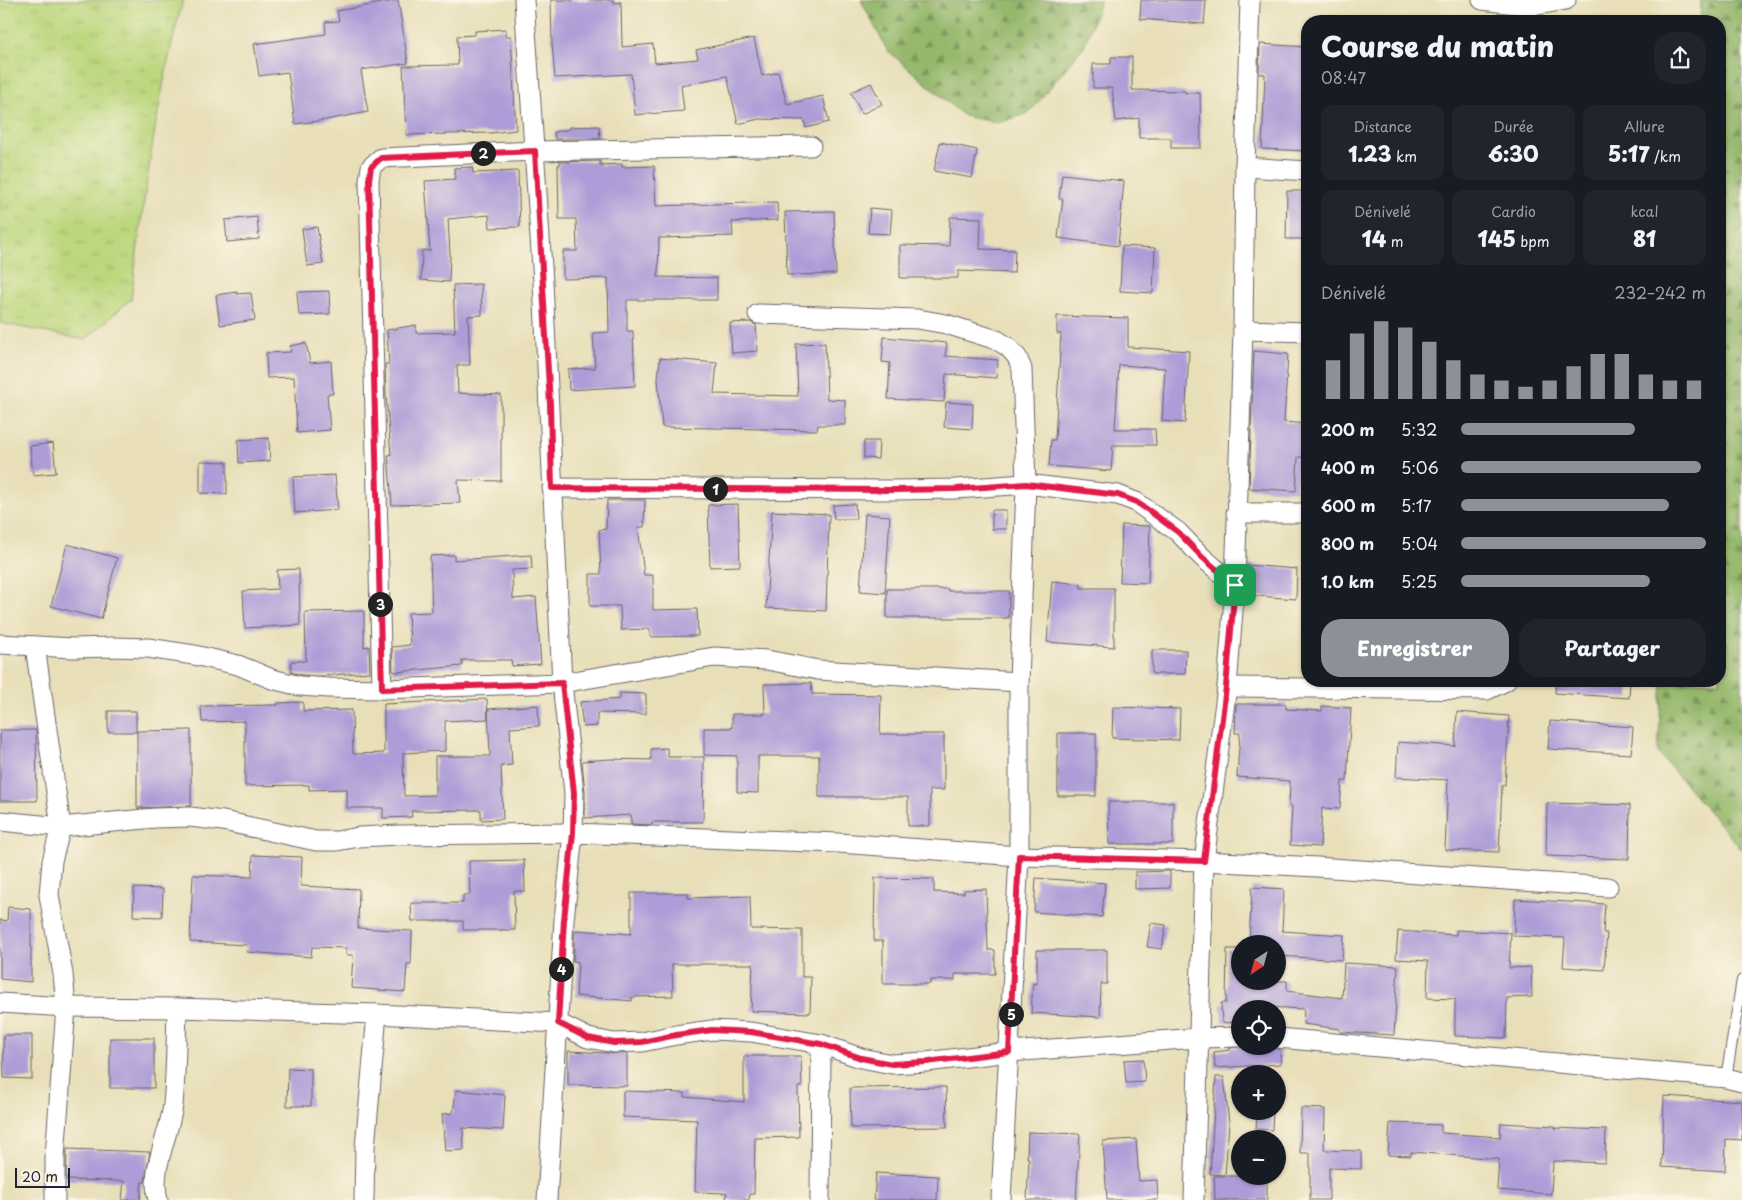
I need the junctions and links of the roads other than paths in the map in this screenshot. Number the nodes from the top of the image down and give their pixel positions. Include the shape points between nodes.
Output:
1 (524, 0) edge
2 (1250, 0) edge
3 (1482, 0) edge
4 (1566, 0) edge
5 (1519, 9) edge
6 (811, 146) dead end
7 (535, 151) junction
8 (1245, 167) junction
9 (1301, 171) edge
10 (758, 314) dead end
11 (1243, 330) junction
12 (1301, 332) edge
13 (1026, 484) junction
14 (552, 488) junction
15 (1236, 512) junction
16 (1301, 513) edge
17 (1235, 585) junction
18 (0, 644) edge
19 (35, 646) junction
20 (1020, 682) junction
21 (562, 683) junction
22 (1226, 687) junction
23 (1493, 687) edge
24 (382, 689) junction
25 (0, 821) edge
26 (61, 826) junction
27 (573, 833) junction
28 (1019, 856) junction
29 (1204, 861) junction
30 (1608, 887) dead end
31 (1742, 980) edge
32 (0, 1003) edge
33 (66, 1007) junction
34 (177, 1008) junction
35 (377, 1014) junction
36 (558, 1023) junction
37 (1231, 1037) edge
38 (1198, 1038) junction
39 (1286, 1039) edge
40 (821, 1044) junction
41 (1009, 1052) junction
42 (1734, 1080) edge
43 (56, 1200) edge
44 (158, 1200) edge
45 (364, 1200) edge
46 (547, 1200) edge
47 (820, 1200) edge
48 (1001, 1200) edge
49 (1194, 1200) edge

1 - 7 street
2 - 8 street
3 - 5 street
4 - 5 street
6 - 7 street
7 - 14 street
7 - 24 street via 381,158 371,167
8 - 9 street
8 - 11 street
10 - 13 street via 918,319 997,340 1017,357 1022,369
11 - 12 street
11 - 15 street
13 - 14 street via 894,490
13 - 17 street via 1118,495 1136,502 1178,532
13 - 20 street
14 - 21 street
15 - 16 street
15 - 17 street
17 - 22 street
18 - 19 street
19 - 24 street via 148,648 238,665 300,686
19 - 26 street
20 - 21 street via 818,670 767,660 714,658
20 - 28 street
21 - 24 street
21 - 27 street via 574,793
22 - 23 street via 1487,690
22 - 29 street
25 - 26 street
26 - 27 street via 190,817 316,841 399,835
26 - 33 street via 52,860 49,895 64,974
27 - 28 street via 839,843
27 - 36 street
28 - 29 street
28 - 41 street
29 - 30 street
29 - 38 street
31 - 42 lane
32 - 33 street
33 - 34 street
33 - 43 street
34 - 35 street
34 - 44 street via 173,1106 157,1169
35 - 36 street
35 - 45 street via 364,1147
36 - 40 street via 588,1038 614,1043 642,1042 712,1030 751,1032
36 - 46 street
37 - 38 street
38 - 41 street
38 - 49 street
39 - 42 street
40 - 41 street via 861,1058 892,1064
40 - 47 street
41 - 48 street

